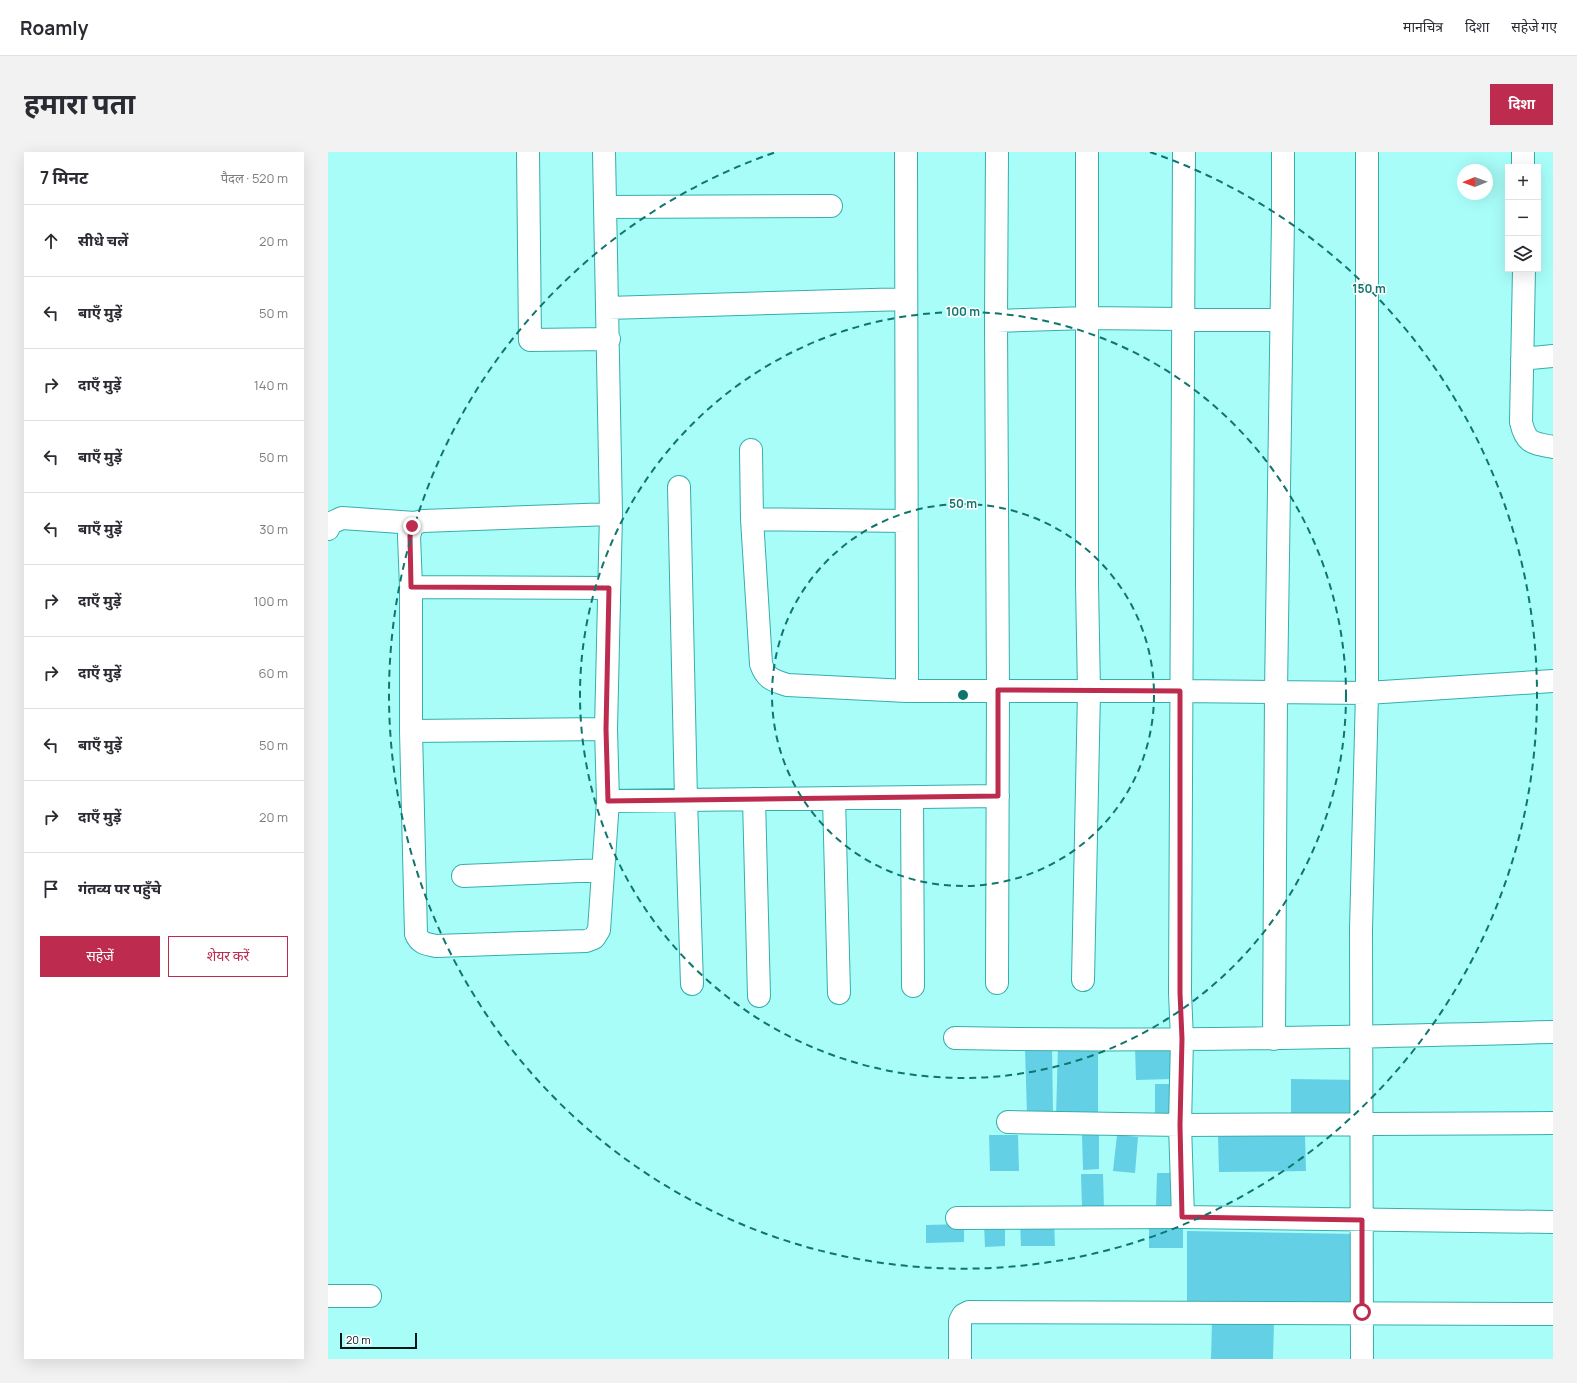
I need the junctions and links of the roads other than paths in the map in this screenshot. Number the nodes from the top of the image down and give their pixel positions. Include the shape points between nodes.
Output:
1 (528, 152) edge
2 (604, 152) edge
3 (906, 152) edge
4 (997, 152) edge
5 (1087, 152) edge
6 (1184, 152) edge
7 (1283, 152) edge
8 (1367, 152) edge
9 (1523, 152) edge
10 (1523, 164) edge
11 (831, 206) dead end
12 (606, 207) junction
13 (1524, 272) edge
14 (906, 299) junction
15 (608, 308) junction
16 (1087, 318) junction
17 (1184, 320) junction
18 (1282, 320) junction
19 (996, 321) junction
20 (608, 339) junction
21 (1553, 356) edge
22 (1522, 359) junction
23 (1553, 447) edge
24 (751, 450) dead end
25 (679, 487) dead end
26 (611, 514) junction
27 (752, 519) junction
28 (906, 521) junction
29 (415, 523) junction
30 (329, 525) edge
31 (411, 587) junction
32 (609, 588) junction
33 (1553, 681) edge
34 (998, 690) junction
35 (907, 691) junction
36 (1089, 691) junction
37 (1180, 691) junction
38 (1276, 692) junction
39 (1367, 693) junction
40 (606, 729) junction
41 (411, 731) junction
42 (998, 796) junction
43 (834, 798) junction
44 (912, 798) junction
45 (754, 799) junction
46 (686, 800) junction
47 (608, 801) junction
48 (603, 870) junction
49 (462, 876) dead end
50 (1083, 980) dead end
51 (997, 983) dead end
52 (692, 984) dead end
53 (913, 986) dead end
54 (839, 993) dead end
55 (759, 996) dead end
56 (1553, 1032) edge
57 (1362, 1037) junction
58 (955, 1038) dead end
59 (1182, 1039) junction
60 (1274, 1039) junction
61 (1008, 1122) dead end
62 (1553, 1123) edge
63 (1363, 1124) junction
64 (1180, 1125) junction
65 (1182, 1217) junction
66 (957, 1218) dead end
67 (1362, 1220) junction
68 (1553, 1222) edge
69 (328, 1296) edge
70 (370, 1296) dead end
71 (1362, 1312) junction
72 (1553, 1314) edge
73 (960, 1359) edge
74 (1362, 1359) edge

1 - 20 street via 530,340
2 - 12 street
3 - 14 street
4 - 19 street
5 - 16 street
6 - 17 street
7 - 18 street
8 - 39 street
9 - 10 street
11 - 12 street
12 - 15 street
13 - 22 street
14 - 15 street
14 - 28 street
15 - 20 street
16 - 17 street
16 - 19 street
16 - 36 street
17 - 18 street
17 - 37 street
18 - 38 street
19 - 34 street
20 - 26 street
21 - 22 street
22 - 23 street via 1523,432 1533,443
24 - 27 street
25 - 46 street
26 - 29 street
26 - 32 street
27 - 28 street
27 - 35 street via 761,664 766,676 787,685
28 - 35 street
29 - 30 street via 342,518
29 - 31 street via 410,536
31 - 32 street
31 - 41 street
32 - 40 street
33 - 39 street
34 - 35 street
34 - 36 street
34 - 42 street
36 - 37 street
36 - 50 street
37 - 38 street
37 - 59 street
38 - 39 street
38 - 60 street
39 - 57 street via 1361,930
40 - 41 street
40 - 47 street
41 - 48 street via 416,934 421,942 436,946 586,941 594,938 599,930
42 - 44 street
42 - 51 street
43 - 44 street
43 - 45 street
43 - 54 street
44 - 53 street
45 - 46 street
45 - 55 street
46 - 47 street
46 - 52 street
47 - 48 street
48 - 49 street
56 - 57 street
57 - 60 street
57 - 63 street
58 - 59 street
59 - 60 street
59 - 64 street
61 - 64 street
62 - 63 street
63 - 64 street
63 - 67 street
64 - 65 street
65 - 66 street
65 - 67 street
67 - 68 street
67 - 71 street
69 - 70 street
71 - 72 street
71 - 73 street via 969,1312 963,1315 960,1321
71 - 74 street

